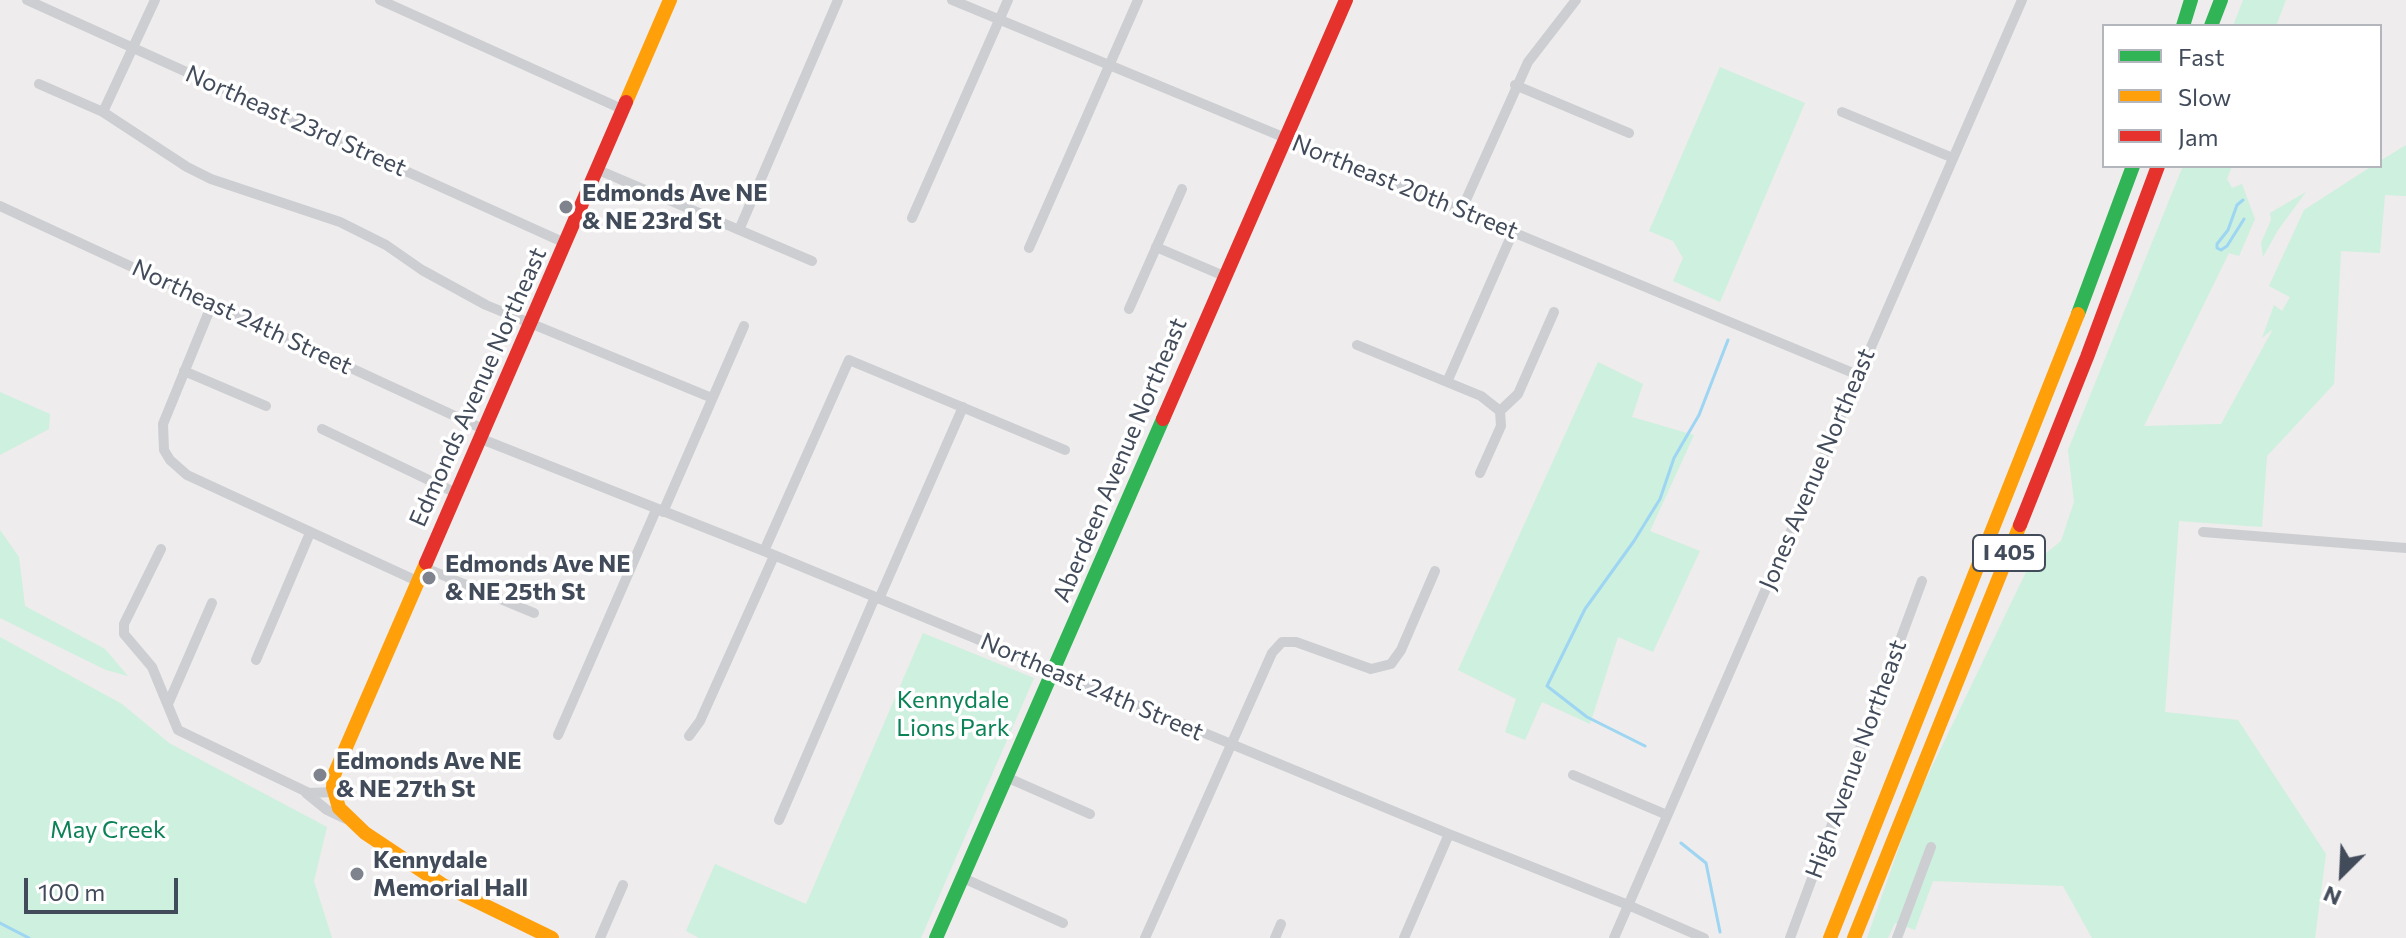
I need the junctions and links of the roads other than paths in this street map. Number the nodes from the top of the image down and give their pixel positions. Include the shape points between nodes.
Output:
1 (27, 0) edge
2 (155, 0) edge
3 (380, 0) edge
4 (670, 0) edge
5 (838, 0) edge
6 (952, 0) edge
7 (1008, 0) edge
8 (1138, 0) edge
9 (1346, 0) edge
10 (1576, 0) edge
11 (2022, 0) edge
12 (2181, 0) edge
13 (2191, 0) edge
14 (2219, 0) edge
15 (1000, 20) junction
16 (2174, 24) edge
17 (2184, 24) edge
18 (2210, 24) edge
19 (134, 48) junction
20 (1110, 66) junction
21 (39, 84) dead end
22 (1515, 85) junction
23 (622, 109) junction
24 (103, 112) junction
25 (1842, 112) dead end
26 (1629, 133) dead end
27 (1284, 138) junction
28 (1953, 158) junction
29 (2132, 168) edge
30 (2157, 168) edge
31 (596, 169) junction
32 (1182, 189) dead end
33 (0, 206) edge
34 (1461, 211) junction
35 (912, 218) dead end
36 (739, 230) junction
37 (1513, 232) junction
38 (565, 243) junction
39 (1156, 247) junction
40 (1029, 248) dead end
41 (812, 261) dead end
42 (1224, 276) junction
43 (212, 304) junction
44 (1129, 309) dead end
45 (1554, 312) dead end
46 (530, 324) junction
47 (744, 326) dead end
48 (1357, 345) dead end
49 (184, 371) junction
50 (1858, 375) junction
51 (1447, 382) junction
52 (712, 398) junction
53 (266, 406) dead end
54 (963, 407) junction
55 (1500, 411) junction
56 (322, 429) dead end
57 (481, 433) junction
58 (1065, 450) dead end
59 (1480, 473) dead end
60 (456, 493) junction
61 (660, 511) junction
62 (2203, 532) dead end
63 (310, 533) junction
64 (2406, 548) edge
65 (161, 549) dead end
66 (769, 554) junction
67 (1435, 571) dead end
68 (420, 574) junction
69 (1922, 581) dead end
70 (877, 598) junction
71 (212, 603) dead end
72 (534, 613) dead end
73 (256, 660) dead end
74 (1053, 670) junction
75 (168, 704) junction
76 (558, 735) dead end
77 (689, 736) dead end
78 (1231, 745) junction
79 (1573, 775) dead end
80 (1006, 777) junction
81 (302, 789) junction
82 (334, 792) junction
83 (1090, 814) dead end
84 (1667, 815) junction
85 (779, 820) dead end
86 (353, 822) junction
87 (1449, 834) junction
88 (1931, 847) dead end
89 (963, 878) junction
90 (623, 885) dead end
91 (1628, 905) junction
92 (1063, 923) dead end
93 (1281, 924) dead end
94 (552, 938) edge
95 (600, 938) edge
96 (936, 938) edge
97 (1145, 938) edge
98 (1275, 938) edge
99 (1404, 938) edge
100 (1614, 938) edge
101 (1704, 938) edge
102 (1790, 938) edge
103 (1830, 938) edge
104 (1854, 938) edge
105 (1897, 938) edge

1 - 19 street, Northeast 23rd Street
2 - 19 street
3 - 23 street
4 - 23 main road, Edmonds Avenue Northeast
5 - 36 street
6 - 15 street, Northeast 20th Street
7 - 15 street
8 - 20 street
9 - 27 main road, Aberdeen Avenue Northeast
10 - 22 street
11 - 28 street, Jones Avenue Northeast
12 - 16 main road
13 - 17 main road
14 - 18 main road
15 - 20 street, Northeast 20th Street
15 - 35 street
19 - 24 street
19 - 38 street, Northeast 23rd Street
20 - 27 street, Northeast 20th Street
20 - 40 street
21 - 24 street
22 - 26 street
22 - 34 street
23 - 31 main road, Edmonds Avenue Northeast
24 - 46 street via 211,179 340,222 451,288
25 - 28 street
27 - 34 street, Northeast 20th Street
27 - 42 main road, Aberdeen Avenue Northeast
28 - 50 street, Jones Avenue Northeast
29 - 103 main road, I 405
30 - 104 main road, I 405
31 - 36 street
31 - 38 main road, Edmonds Avenue Northeast
32 - 39 street
33 - 43 street, Northeast 24th Street
34 - 37 street, Northeast 20th Street
36 - 41 street
37 - 50 street, Northeast 20th Street
37 - 51 street
38 - 46 main road, Edmonds Avenue Northeast
39 - 42 street
39 - 44 street
42 - 74 main road, Aberdeen Avenue Northeast
43 - 49 street
43 - 57 street, Northeast 24th Street
45 - 55 street via 1518,394
46 - 52 street
46 - 57 main road, Edmonds Avenue Northeast
47 - 52 street
48 - 51 street
49 - 53 street
49 - 63 street via 163,424 164,450 178,469
50 - 84 street, Jones Avenue Northeast
51 - 55 street via 1489,400
52 - 61 street
54 - 58 street
54 - 66 street via 849,360
54 - 70 street
55 - 59 street via 1501,426
56 - 60 street
57 - 60 main road, Edmonds Avenue Northeast
57 - 61 street, Northeast 24th Street
60 - 68 main road, Edmonds Avenue Northeast
61 - 66 street, Northeast 24th Street
61 - 76 street
62 - 64 street
63 - 68 street
63 - 73 street
65 - 75 street via 124,634 152,667
66 - 70 street, Northeast 24th Street
66 - 77 street via 700,721
67 - 78 street via 1391,664 1360,667 1303,644 1282,642 1267,661
68 - 72 street
68 - 82 main road, Edmonds Avenue Northeast via 338,764
69 - 102 street, High Avenue Northeast
70 - 74 street, Northeast 24th Street
70 - 85 street
71 - 75 street
74 - 78 street, Northeast 24th Street
74 - 80 main road, Aberdeen Avenue Northeast
75 - 81 street via 184,735
78 - 87 street, Northeast 24th Street
78 - 97 street
79 - 84 street
80 - 83 street
80 - 89 main road, Aberdeen Avenue Northeast
81 - 82 street via 312,794
81 - 86 street via 327,810
82 - 86 main road via 339,808
84 - 91 street, Jones Avenue Northeast
86 - 94 main road via 426,875
87 - 91 street, Northeast 24th Street
87 - 99 street
88 - 105 street
89 - 92 street
89 - 96 main road, Aberdeen Avenue Northeast
90 - 95 street
91 - 100 street, Jones Avenue Northeast
91 - 101 street, Northeast 24th Street
93 - 98 street

